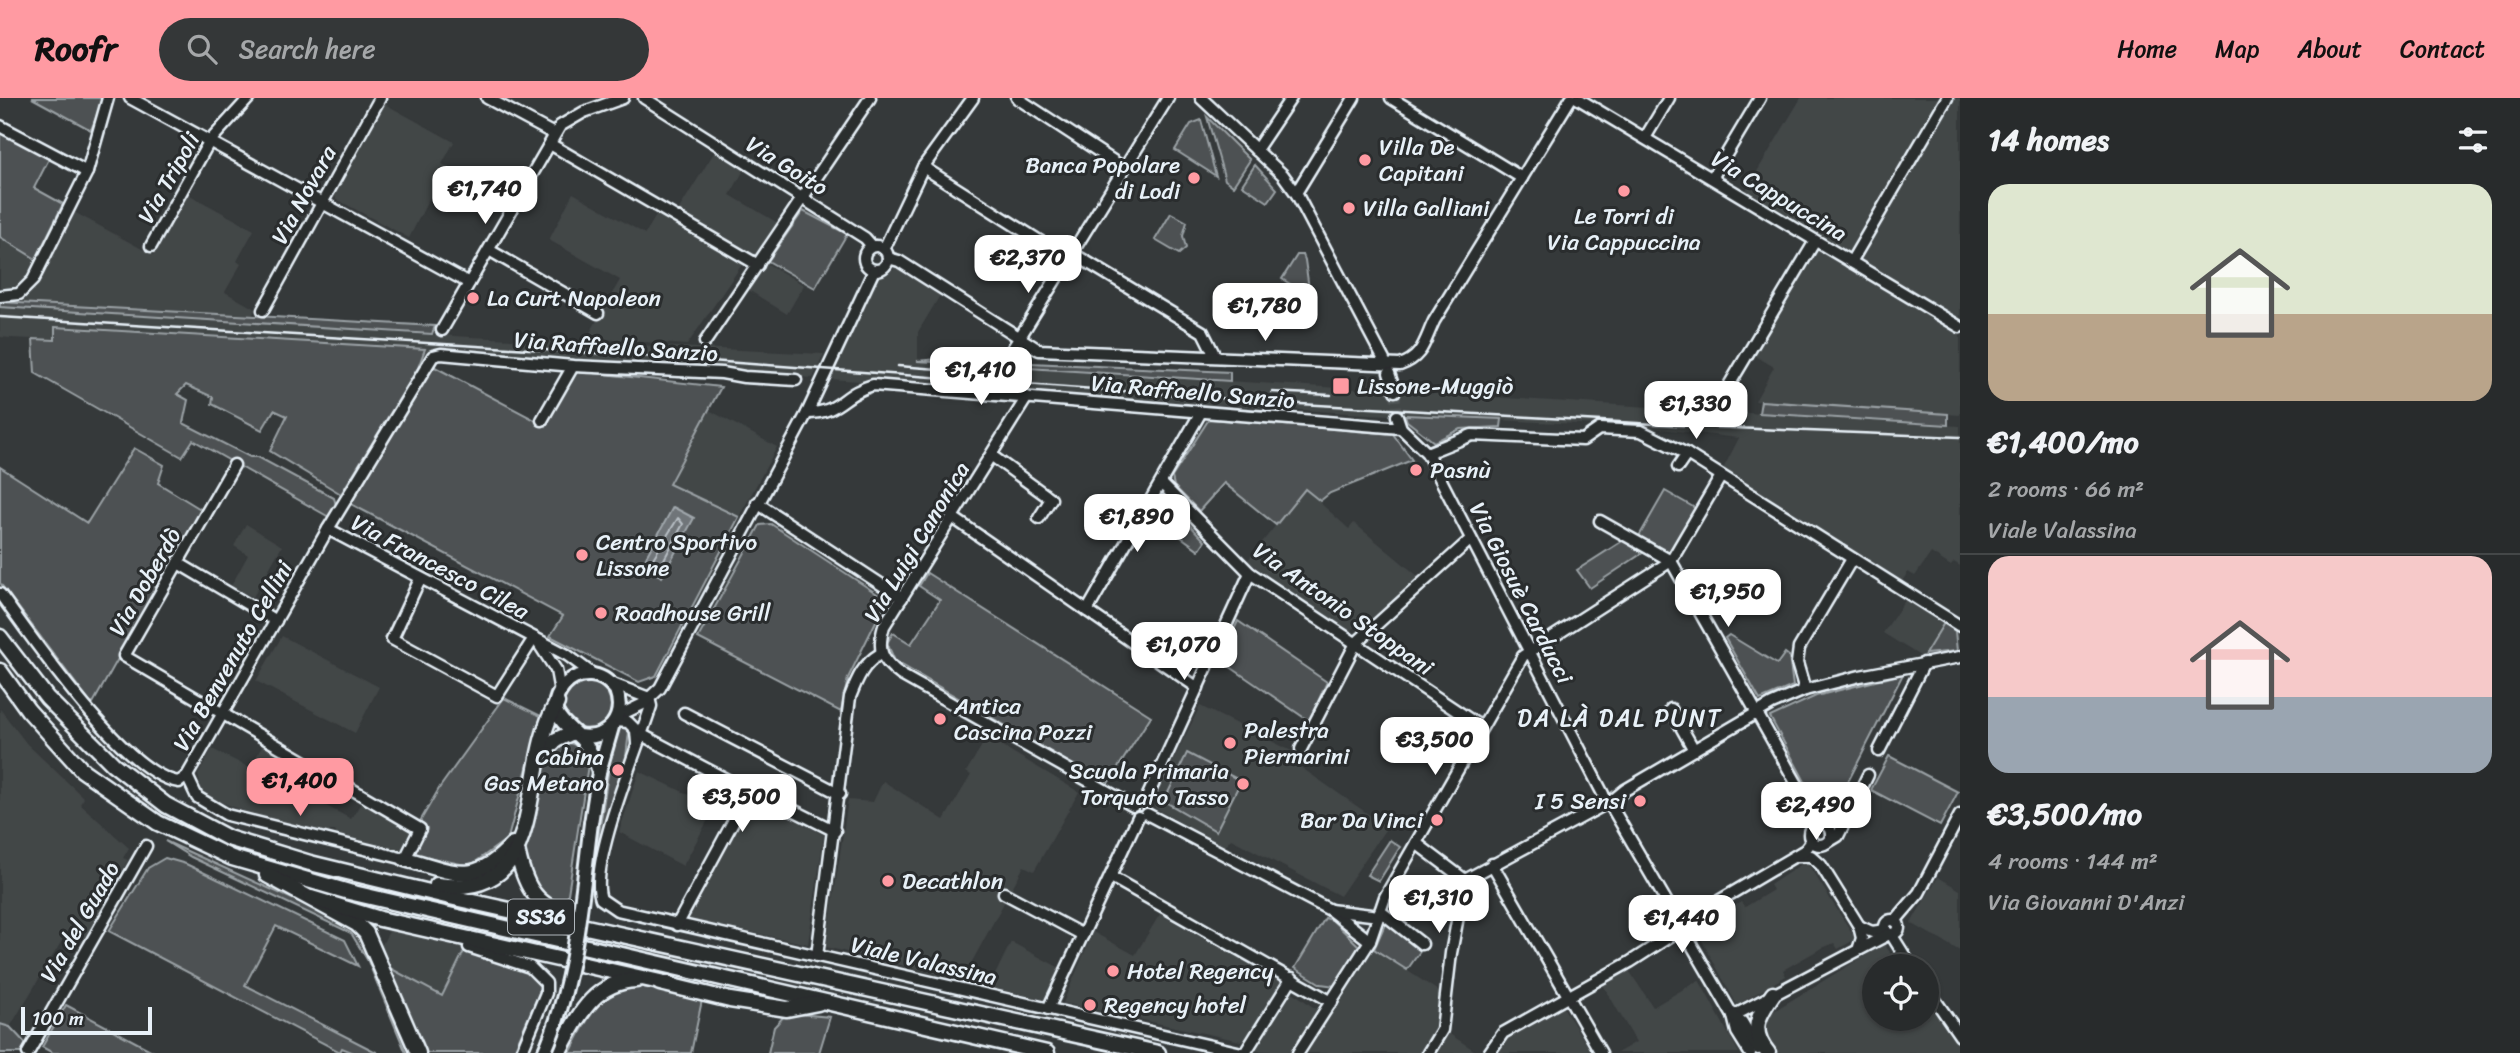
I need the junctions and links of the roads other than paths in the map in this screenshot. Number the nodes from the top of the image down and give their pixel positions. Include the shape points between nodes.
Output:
1 (108, 98) edge
2 (249, 98) edge
3 (380, 98) edge
4 (487, 98) edge
5 (623, 98) edge
6 (644, 98) edge
7 (870, 98) edge
8 (973, 98) edge
9 (1017, 98) edge
10 (1201, 98) edge
11 (1291, 98) edge
12 (1354, 98) edge
13 (1391, 98) edge
14 (1571, 98) edge
15 (1577, 98) edge
16 (1670, 98) edge
17 (1760, 98) edge
18 (1947, 98) edge
19 (133, 99) edge
20 (1170, 99) edge
21 (0, 126) edge
22 (1645, 138) junction
23 (552, 139) junction
24 (209, 142) junction
25 (1256, 150) junction
26 (923, 167) junction
27 (1124, 169) junction
28 (86, 172) junction
29 (1522, 178) junction
30 (1712, 178) junction
31 (1296, 193) junction
32 (802, 198) junction
33 (322, 203) junction
34 (1815, 242) junction
35 (151, 246) dead end
36 (872, 246) junction
37 (489, 250) junction
38 (886, 254) junction
39 (1070, 256) junction
40 (1851, 262) junction
41 (758, 265) junction
42 (874, 270) junction
43 (469, 283) junction
44 (0, 296) edge
45 (263, 310) dead end
46 (598, 313) dead end
47 (1960, 327) edge
48 (442, 330) dead end
49 (1021, 336) junction
50 (705, 342) dead end
51 (1010, 353) dead end
52 (433, 356) joint
53 (1215, 356) junction
54 (573, 366) junction
55 (1388, 367) junction
56 (796, 380) dead end
57 (1395, 391) tunnel mouth
58 (1027, 397) junction
59 (1722, 397) dead end
60 (1201, 412) junction
61 (807, 413) junction
62 (1397, 416) tunnel mouth
63 (542, 420) dead end
64 (1401, 428) junction
65 (1427, 453) junction
66 (1687, 454) junction
67 (992, 456) junction
68 (234, 465) dead end
69 (1678, 467) dead end
70 (1721, 476) junction
71 (1161, 483) junction
72 (757, 503) junction
73 (952, 517) junction
74 (1040, 517) dead end
75 (1600, 521) dead end
76 (328, 529) junction
77 (1471, 538) junction
78 (1852, 559) junction
79 (1671, 561) junction
80 (178, 563) junction
81 (1250, 573) junction
82 (419, 579) junction
83 (0, 594) edge
84 (902, 598) junction
85 (1087, 611) junction
86 (276, 621) junction
87 (1960, 626) edge
88 (0, 637) edge
89 (534, 638) junction
90 (1356, 643) junction
91 (1530, 652) junction
92 (880, 654) junction
93 (1960, 657) edge
94 (1924, 663) junction
95 (0, 671) edge
96 (594, 675) junction
97 (610, 683) junction
98 (1198, 688) junction
99 (1805, 690) junction
100 (558, 698) junction
101 (649, 698) junction
102 (1671, 709) dead end
103 (1758, 712) junction
104 (223, 713) junction
105 (684, 713) dead end
106 (616, 721) junction
107 (1481, 727) junction
108 (575, 734) junction
109 (642, 735) junction
110 (637, 747) junction
111 (1301, 749) dead end
112 (1694, 750) junction
113 (1879, 751) dead end
114 (541, 754) junction
115 (599, 772) junction
116 (1868, 775) dead end
117 (187, 776) junction
118 (1802, 793) junction
119 (840, 794) junction
120 (745, 796) junction
121 (1608, 801) junction
122 (1145, 802) junction
123 (1133, 806) junction
124 (1143, 815) junction
125 (1960, 815) edge
126 (1845, 820) junction
127 (1826, 826) junction
128 (1957, 827) edge
129 (1811, 828) junction
130 (835, 831) junction
131 (519, 843) junction
132 (1416, 843) junction
133 (1820, 843) junction
134 (146, 846) dead end
135 (1796, 856) junction
136 (405, 859) junction
137 (241, 861) junction
138 (1492, 864) junction
139 (1821, 865) junction
140 (359, 875) junction
141 (1111, 877) junction
142 (1465, 880) junction
143 (1004, 892) dead end
144 (311, 898) junction
145 (1330, 909) junction
146 (1379, 914) junction
147 (1681, 924) junction
148 (677, 925) junction
149 (1859, 926) junction
150 (1893, 929) junction
151 (1083, 934) junction
152 (1370, 941) junction
153 (1422, 944) dead end
154 (469, 947) dead end
155 (1859, 947) junction
156 (1904, 954) edge
157 (817, 957) junction
158 (786, 972) junction
159 (1292, 978) junction
160 (669, 985) junction
161 (1773, 994) junction
162 (1569, 996) junction
163 (826, 1002) junction
164 (1332, 1002) junction
165 (1939, 1005) edge
166 (1048, 1009) junction
167 (1733, 1016) junction
168 (1960, 1036) edge
169 (28, 1053) edge
170 (418, 1053) edge
171 (521, 1053) edge
172 (544, 1053) edge
173 (558, 1053) edge
174 (1047, 1053) edge
175 (1158, 1053) edge
176 (1243, 1053) edge
177 (1298, 1053) edge
178 (1428, 1053) edge
179 (1489, 1053) edge
180 (1601, 1053) edge
181 (1749, 1053) edge
182 (1760, 1053) edge
183 (1768, 1053) edge

1 - 28 street
2 - 24 street, Via Tripoli
3 - 33 street, Via Novara
4 - 23 street
5 - 23 street via 584,112 560,126
6 - 32 street, Via Goito
7 - 32 street
8 - 26 street
9 - 27 street
10 - 25 street
11 - 25 street
12 - 31 street
13 - 29 street
14 - 29 street
15 - 22 street, Via Cappuccina
16 - 22 street
17 - 30 street
18 - 40 street
19 - 24 street
20 - 27 street
21 - 28 street
22 - 30 street, Via Cappuccina
23 - 37 street
23 - 41 street
24 - 33 street
24 - 35 street, Via Tripoli
25 - 31 street
26 - 38 street
26 - 39 street
27 - 39 street
28 - 44 street via 33,280 19,294
29 - 55 street via 1434,321 1419,356
30 - 34 street, Via Cappuccina
31 - 55 street
32 - 36 street, Via Goito
32 - 41 street
33 - 43 street
33 - 45 street, Via Novara
34 - 40 street, Via Cappuccina
34 - 59 street
36 - 38 street
36 - 42 street via 864,253 864,261
37 - 43 street
37 - 46 street
38 - 42 street via 884,267
38 - 49 street
39 - 49 street
39 - 53 street via 1203,332
40 - 47 street, Via Cappuccina
41 - 50 street
42 - 61 street
43 - 48 street
49 - 51 street
49 - 53 street via 1039,350
52 - 54 street, Via Raffaello Sanzio
52 - 76 street, Via Benvenuto Cellini
53 - 55 street
54 - 56 street, Via Raffaello Sanzio
54 - 63 street
55 - 57 street
58 - 60 street, Via Raffaello Sanzio
58 - 61 street, Via Raffaello Sanzio via 873,385 856,390 827,413
58 - 67 street, Via Luigi Canonica
60 - 64 street, Via Raffaello Sanzio
60 - 71 street
61 - 72 street
62 - 64 street, Via Giosuè Carducci
64 - 65 street, Via Giosuè Carducci
65 - 66 street via 1472,435 1583,440 1599,429 1640,431
65 - 77 street, Via Giosuè Carducci
66 - 69 street
66 - 70 street
67 - 73 street, Via Luigi Canonica
67 - 74 street via 1051,499
68 - 80 street, Via Doberdò
70 - 78 street
70 - 79 street
71 - 81 street, Via Antonio Stoppani
71 - 85 street
72 - 84 street
72 - 101 street via 660,688
73 - 84 street, Via Luigi Canonica
73 - 85 street
75 - 79 street
76 - 82 street, Via Francesco Cilea
76 - 86 street, Via Benvenuto Cellini
77 - 90 street
77 - 91 street, Via Giosuè Carducci
78 - 87 street
78 - 99 street via 1799,648 1797,663
79 - 91 street
79 - 103 street
80 - 86 street
80 - 104 street, Via Doberdò via 124,656
81 - 90 street, Via Antonio Stoppani
81 - 98 street
82 - 89 street, Via Francesco Cilea
82 - 89 street via 392,635 394,642 426,660 497,696
83 - 117 street, Via Benvenuto Cellini via 102,726 169,781 179,782
84 - 92 street, Via Luigi Canonica via 884,626
85 - 98 street
86 - 104 street, Via Benvenuto Cellini
88 - 140 highway, SS36 via 84,738 166,806 228,838
89 - 96 street, Via Francesco Cilea
89 - 100 street, Via Francesco Cilea via 556,670
90 - 107 street, Via Antonio Stoppani
90 - 111 street
91 - 107 street via 1523,656
91 - 121 street, Via Giosuè Carducci
92 - 119 street, Via Luigi Canonica via 858,677 850,697
92 - 123 street via 901,675
93 - 94 street
94 - 99 street
94 - 113 street
95 - 137 highway, SS36 via 82,770 158,822
96 - 97 main road
96 - 100 main road via 574,678
97 - 101 street
97 - 106 main road via 619,698
98 - 122 street
99 - 103 street
100 - 108 main road via 560,720
100 - 114 highway via 545,725
101 - 106 street
101 - 109 street
102 - 112 street
103 - 112 street
103 - 118 street
104 - 117 street, Via Benvenuto Cellini
104 - 136 street via 419,826
105 - 119 street
106 - 108 main road via 597,736
106 - 110 street via 628,722 636,730
106 - 115 main road
107 - 132 street
108 - 114 highway via 556,740
108 - 115 main road
109 - 110 street
109 - 120 street via 735,784
110 - 148 street, Viale Valassina via 598,881 601,899 617,910
112 - 121 street
114 - 131 highway
115 - 172 main road, bridge via 568,982
116 - 126 street
117 - 136 street via 197,797 228,815
118 - 127 street
118 - 129 street
119 - 130 street, Via Luigi Canonica
120 - 130 street via 759,793
120 - 148 street
121 - 138 street
121 - 147 street, Via Giosuè Carducci
122 - 123 street
122 - 124 street via 1149,808
123 - 124 street
124 - 141 street
124 - 145 street
125 - 128 street
126 - 127 street
126 - 133 street via 1838,836
127 - 129 street
127 - 133 street
128 - 150 street
129 - 133 street
130 - 157 street, Via Luigi Canonica
131 - 136 highway via 477,873
131 - 140 highway via 497,877 477,886 462,889
131 - 158 highway via 529,888 545,906 708,945
132 - 142 street
132 - 146 street
133 - 135 street
133 - 139 street
134 - 169 street, Via del Guado
135 - 139 street via 1811,856
135 - 147 street
137 - 144 highway
137 - 163 highway, SS36 via 349,892
138 - 142 street
138 - 162 street
139 - 149 street
140 - 158 highway, SS36
141 - 151 street
141 - 159 street
142 - 178 street via 1442,1030
143 - 151 street
144 - 160 highway via 380,919
144 - 170 highway via 366,933
145 - 146 street
145 - 152 street
146 - 152 street
146 - 153 street
147 - 162 street via 1641,956
147 - 167 street, Via Giosuè Carducci
148 - 157 street, Viale Valassina
149 - 150 street via 1872,932
149 - 155 street
150 - 155 street
150 - 156 street
151 - 166 street
152 - 164 street
154 - 171 street via 530,967 546,982 546,993
155 - 161 street
157 - 166 street, Viale Valassina
158 - 175 highway, SS36
159 - 164 street
159 - 176 street
160 - 163 highway via 788,1009
160 - 173 highway via 623,981 597,993 584,1006
161 - 167 street
161 - 183 highway via 1755,1024 1756,1035
162 - 179 street via 1503,1033
162 - 180 street
163 - 174 highway, SS36
164 - 177 street
165 - 168 street
166 - 176 street, Viale Valassina
167 - 181 street, Via Giosuè Carducci
167 - 182 street, Via Giosuè Carducci via 1742,1022

